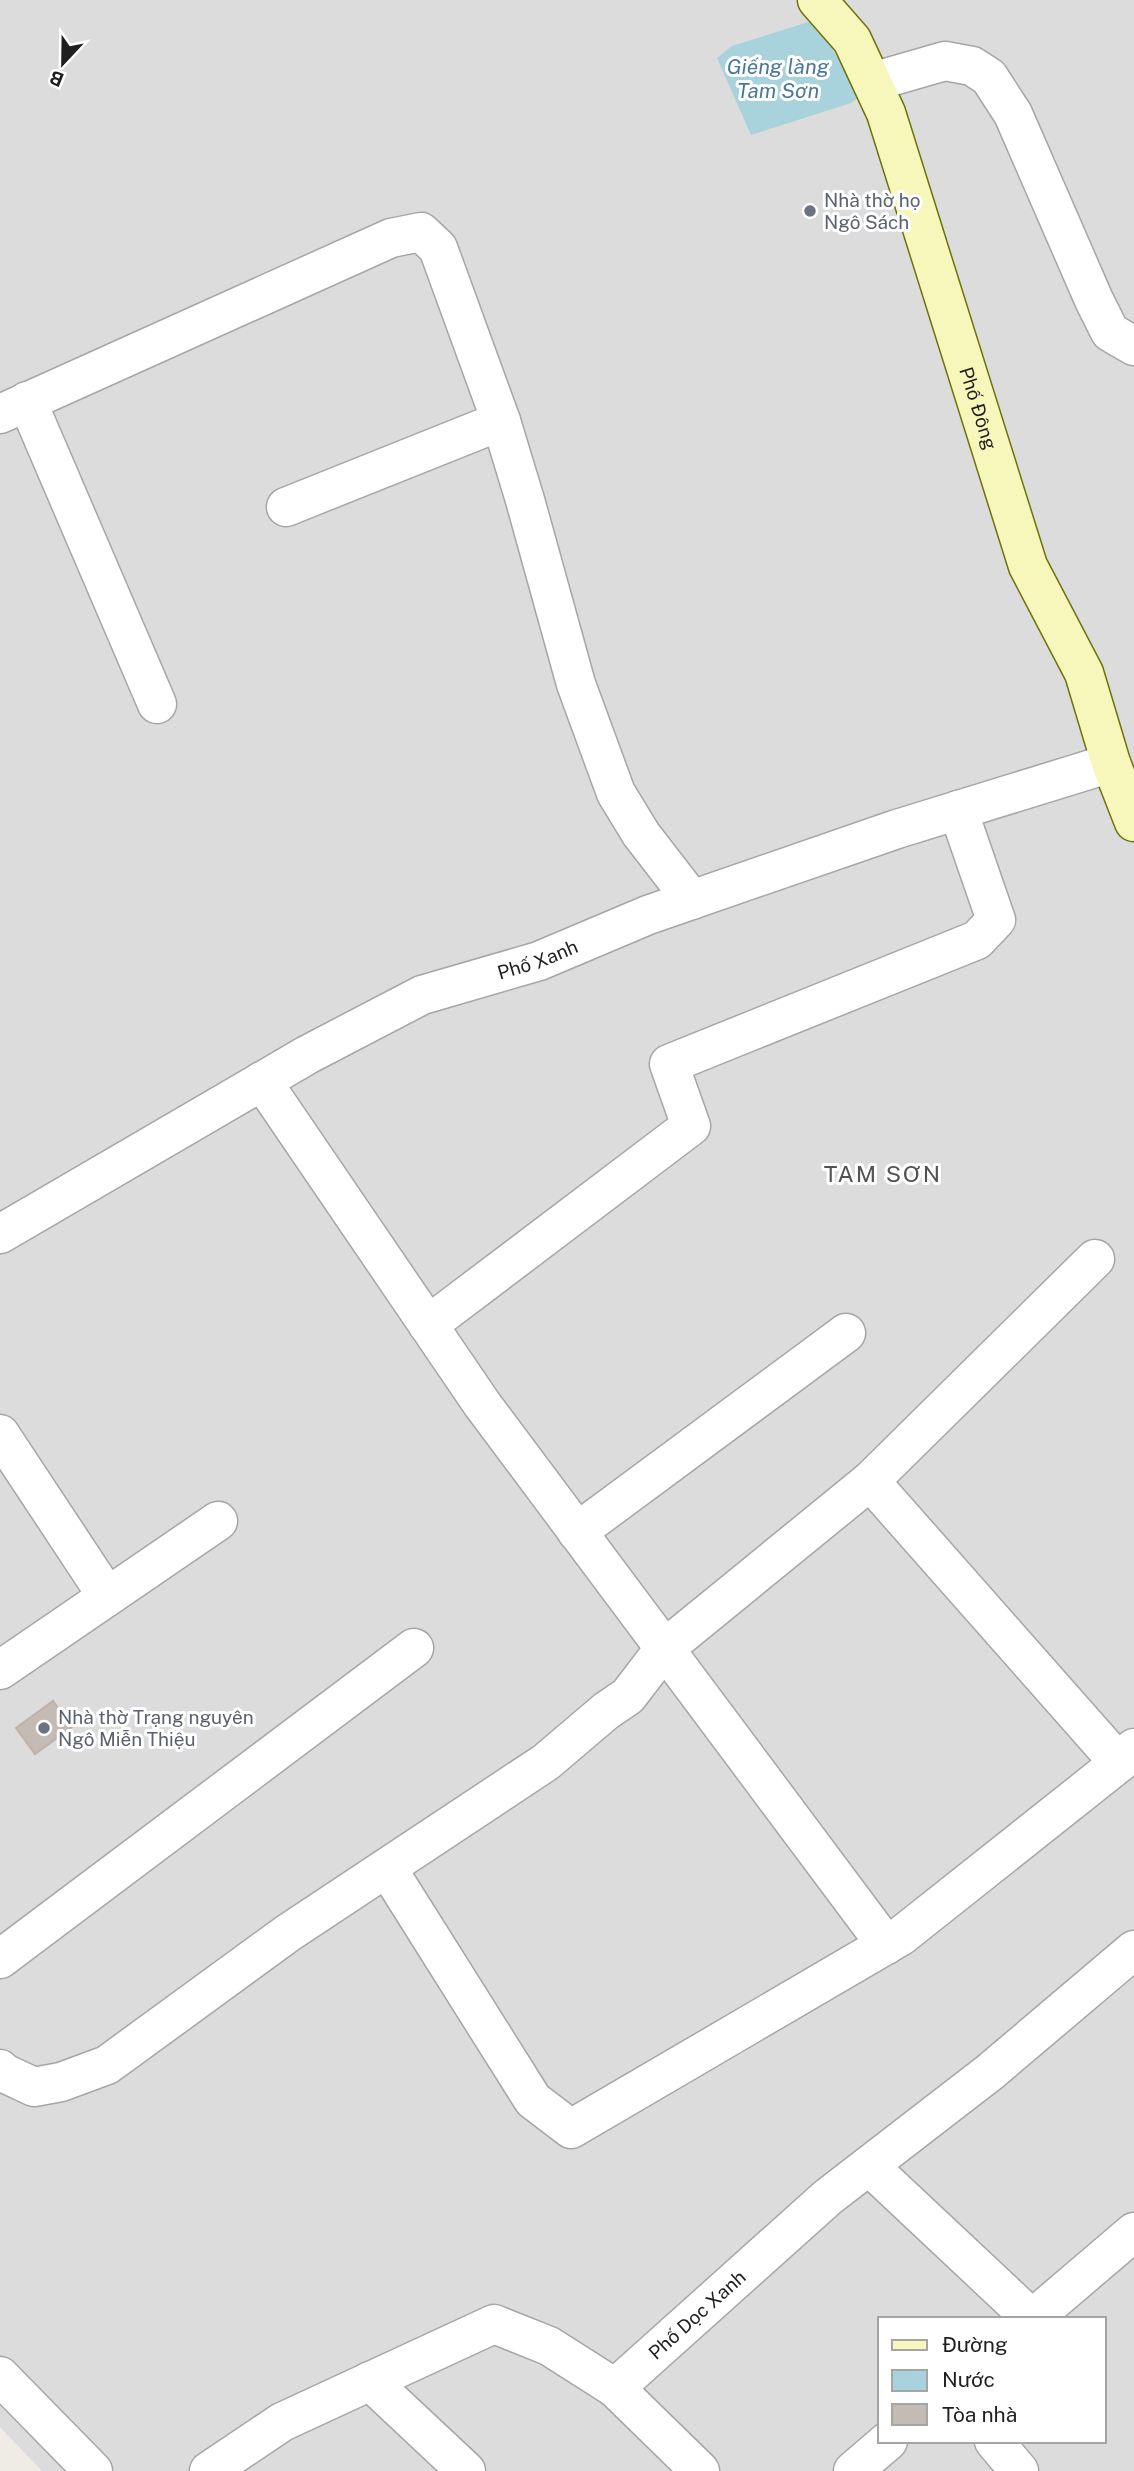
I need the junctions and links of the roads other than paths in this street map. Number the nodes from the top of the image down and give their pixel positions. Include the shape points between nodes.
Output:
1 (817, 0) edge
2 (872, 82) junction
3 (1134, 346) edge
4 (13, 408) edge
5 (501, 421) junction
6 (286, 507) dead end
7 (157, 704) dead end
8 (1111, 762) junction
9 (958, 810) junction
10 (1134, 822) edge
11 (692, 900) junction
12 (262, 1082) junction
13 (0, 1234) edge
14 (1096, 1259) dead end
15 (428, 1325) junction
16 (846, 1333) dead end
17 (0, 1434) edge
18 (870, 1481) junction
19 (218, 1521) dead end
20 (578, 1532) junction
21 (107, 1596) junction
22 (414, 1648) dead end
23 (664, 1649) junction
24 (0, 1670) edge
25 (1127, 1755) edge
26 (387, 1868) junction
27 (886, 1945) junction
28 (1134, 1950) edge
29 (0, 1959) edge
30 (0, 2068) edge
31 (869, 2166) junction
32 (1134, 2232) edge
33 (1030, 2317) edge
34 (1034, 2317) edge
35 (0, 2376) edge
36 (370, 2381) junction
37 (615, 2388) junction
38 (886, 2443) edge
39 (996, 2443) edge
40 (93, 2471) edge
41 (209, 2471) edge
42 (466, 2471) edge
43 (700, 2471) edge
44 (853, 2471) edge
45 (1019, 2471) edge

1 - 2 street, Phố Đông via 852,40
2 - 3 street via 945,61 972,66 989,78 1013,114 1110,332
2 - 8 street, Phố Đông via 886,113 1028,566 1084,673
4 - 5 street via 391,237 421,232 438,248
4 - 7 street
5 - 6 street
5 - 11 street via 576,684 616,793
8 - 9 street, Phố Xanh
8 - 10 street, Phố Đông
9 - 11 street, Phố Xanh
9 - 15 street via 996,920 977,940 669,1063 691,1126
11 - 12 street, Phố Xanh via 539,961 422,995
12 - 13 street, Phố Xanh
12 - 15 street
14 - 18 street
15 - 20 street
16 - 20 street
17 - 21 street
18 - 23 street
18 - 25 street
19 - 21 street
20 - 23 street
21 - 24 street
22 - 29 street
23 - 26 street via 628,1696 546,1762
23 - 27 street
25 - 27 street
26 - 27 street via 533,2100 571,2129
26 - 30 street via 288,1933 107,2065 34,2087
28 - 31 street, Phố Dọc Xanh via 990,2072
31 - 33 street
31 - 37 street, Phố Dọc Xanh via 828,2197
32 - 34 street
35 - 40 street
36 - 37 street via 494,2324 549,2346
36 - 41 street via 282,2422
36 - 42 street
37 - 43 street
38 - 44 street
39 - 45 street

